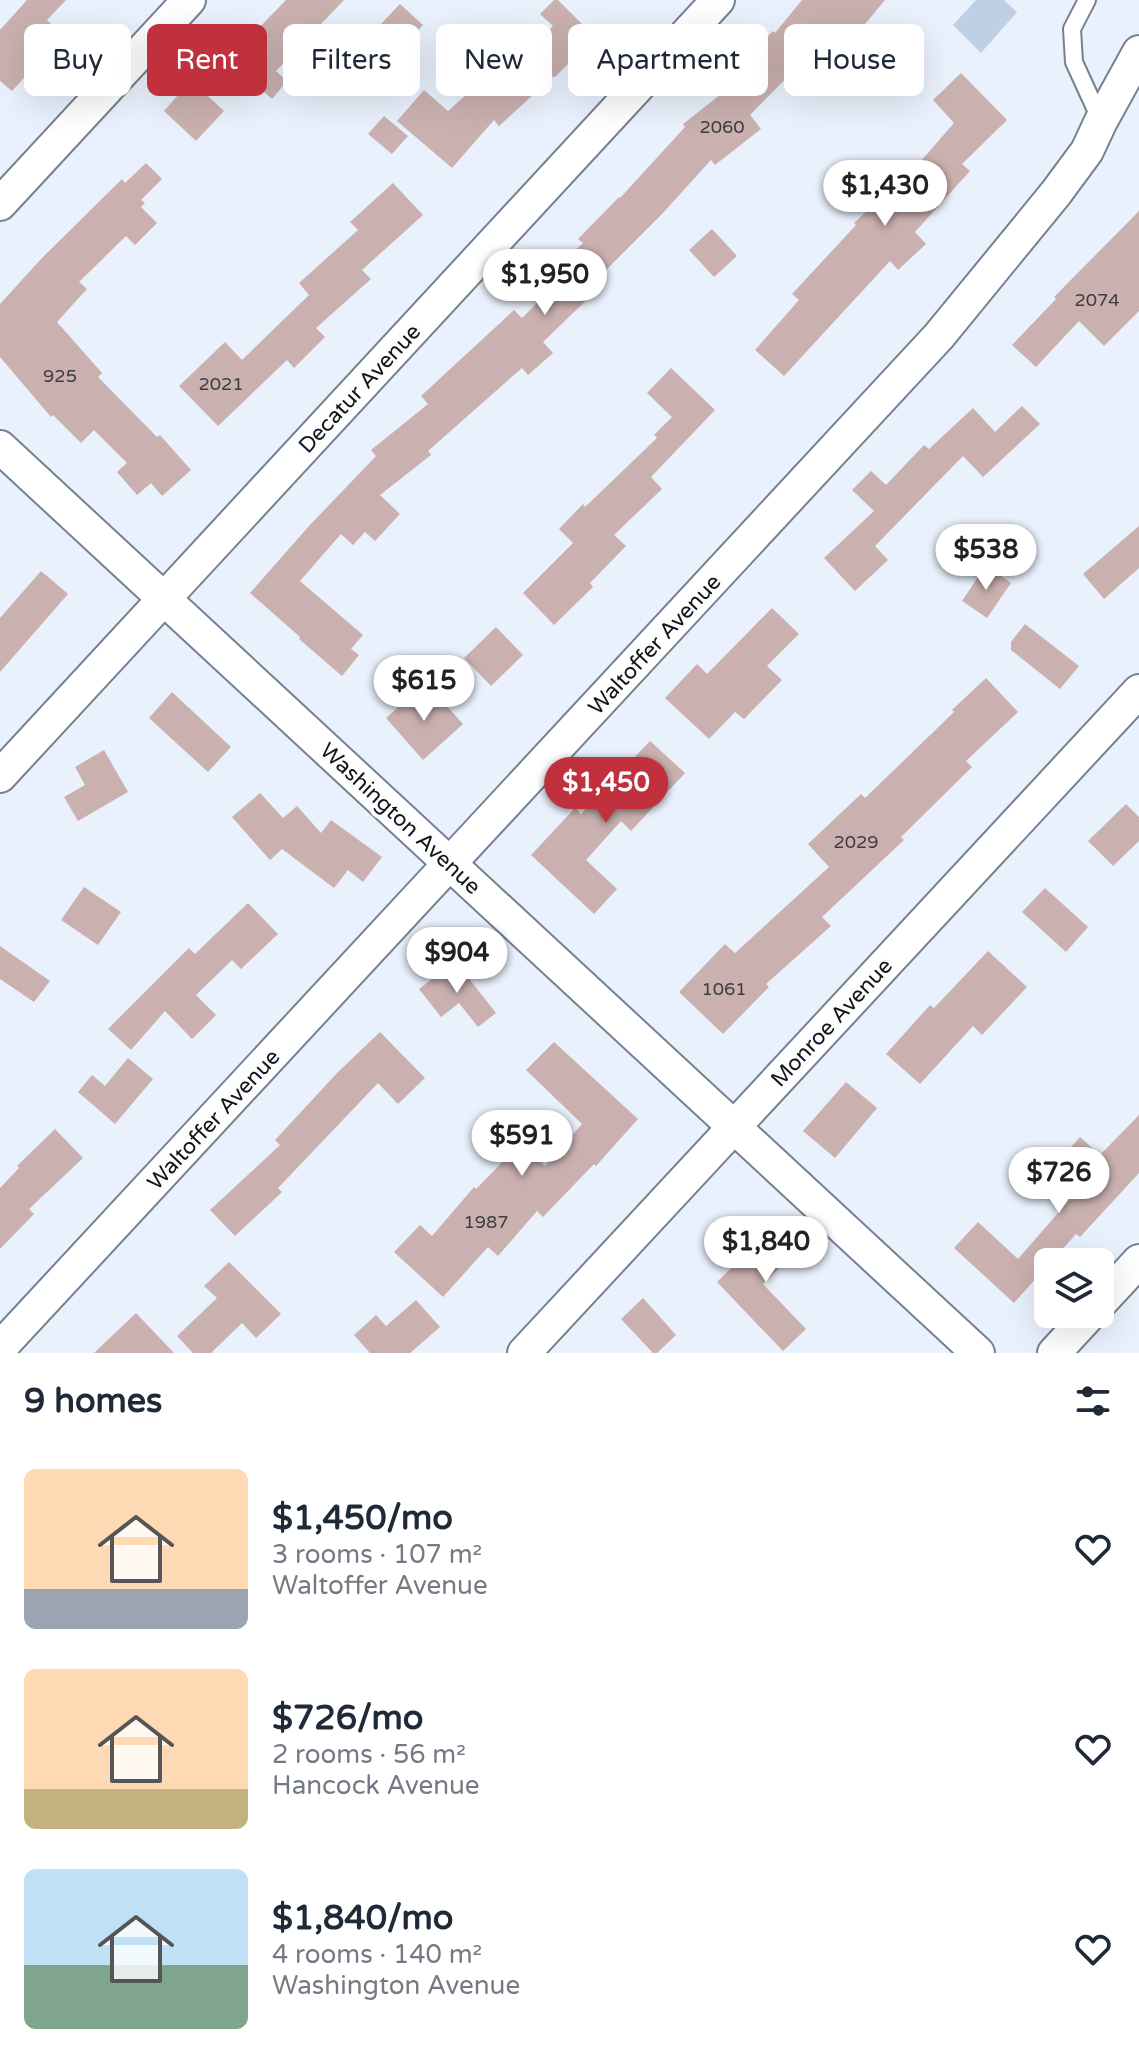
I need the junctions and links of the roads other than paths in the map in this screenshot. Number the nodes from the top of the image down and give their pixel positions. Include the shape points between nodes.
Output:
1 (189, 0) edge
2 (718, 0) edge
3 (1087, 0) edge
4 (1139, 52) edge
5 (1101, 121) junction
6 (0, 204) edge
7 (0, 447) edge
8 (164, 599) junction
9 (1139, 691) edge
10 (0, 776) edge
11 (450, 863) junction
12 (734, 1127) junction
13 (1139, 1261) edge
14 (1114, 1288) edge
15 (1077, 1328) edge
16 (0, 1348) edge
17 (524, 1353) edge
18 (978, 1353) edge
19 (1054, 1353) edge

1 - 6 street
2 - 8 street, Decatur Avenue
3 - 5 lane via 1072,29 1074,62
4 - 5 street, Waltoffer Avenue
5 - 11 street, Waltoffer Avenue via 1087,151 1056,193 939,336
7 - 8 street, Washington Avenue
8 - 10 street, Decatur Avenue
8 - 11 street, Washington Avenue
9 - 12 street, Monroe Avenue
11 - 12 street, Washington Avenue
11 - 16 street, Waltoffer Avenue
12 - 17 street, Monroe Avenue
12 - 18 street, Washington Avenue
13 - 14 street
15 - 19 street

